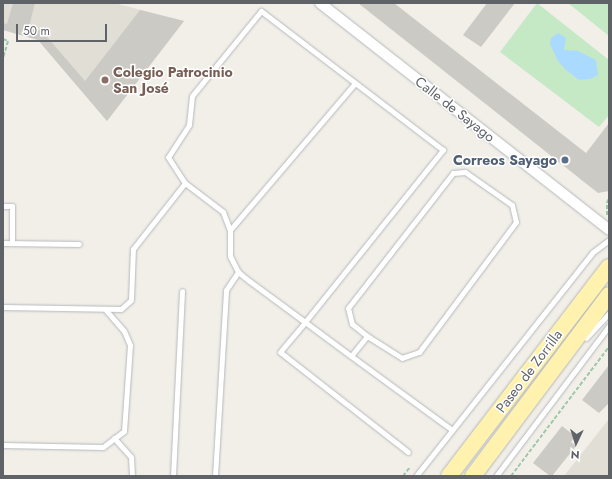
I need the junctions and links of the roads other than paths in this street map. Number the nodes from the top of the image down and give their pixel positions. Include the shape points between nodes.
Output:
1 (320, 3) edge
2 (355, 83) junction
3 (185, 183) junction
4 (3, 206) edge
5 (605, 227) edge
6 (230, 230) junction
7 (609, 240) edge
8 (3, 243) edge
9 (12, 243) junction
10 (79, 244) dead end
11 (609, 267) edge
12 (238, 272) junction
13 (182, 291) dead end
14 (609, 295) edge
15 (3, 307) edge
16 (105, 309) junction
17 (609, 313) edge
18 (305, 322) junction
19 (609, 326) edge
20 (366, 336) junction
21 (583, 340) dead end
22 (578, 346) dead end
23 (351, 356) junction
24 (537, 390) junction
25 (452, 430) junction
26 (114, 438) junction
27 (3, 445) edge
28 (408, 452) dead end
29 (132, 476) edge
30 (173, 476) edge
31 (215, 476) edge
32 (416, 476) edge
33 (449, 476) edge
34 (473, 476) edge
35 (496, 476) edge

1 - 5 street, Calle de Sayago
2 - 3 lane via 261,11 192,96 189,125 168,157
2 - 6 lane
2 - 18 lane via 443,150
3 - 6 lane via 223,212
3 - 16 lane via 133,249 131,300 121,309
4 - 9 lane via 12,206
6 - 12 lane via 230,256
7 - 25 lane via 593,252
8 - 9 lane
9 - 10 lane
11 - 33 main road, Paseo de Zorrilla
12 - 18 lane
12 - 31 lane via 226,290
13 - 30 lane
14 - 24 main road, Paseo de Zorrilla
15 - 16 lane
16 - 26 lane via 124,331 130,345 124,431
17 - 21 lane
18 - 23 lane
18 - 28 lane via 280,352
19 - 35 lane
20 - 20 lane via 352,324 348,308 453,173 465,172 512,204 516,222 419,352 402,358
20 - 23 lane
22 - 24 lane
23 - 25 lane
24 - 34 main road, Paseo de Zorrilla
25 - 32 lane
26 - 27 lane via 103,447
26 - 29 lane via 131,457

